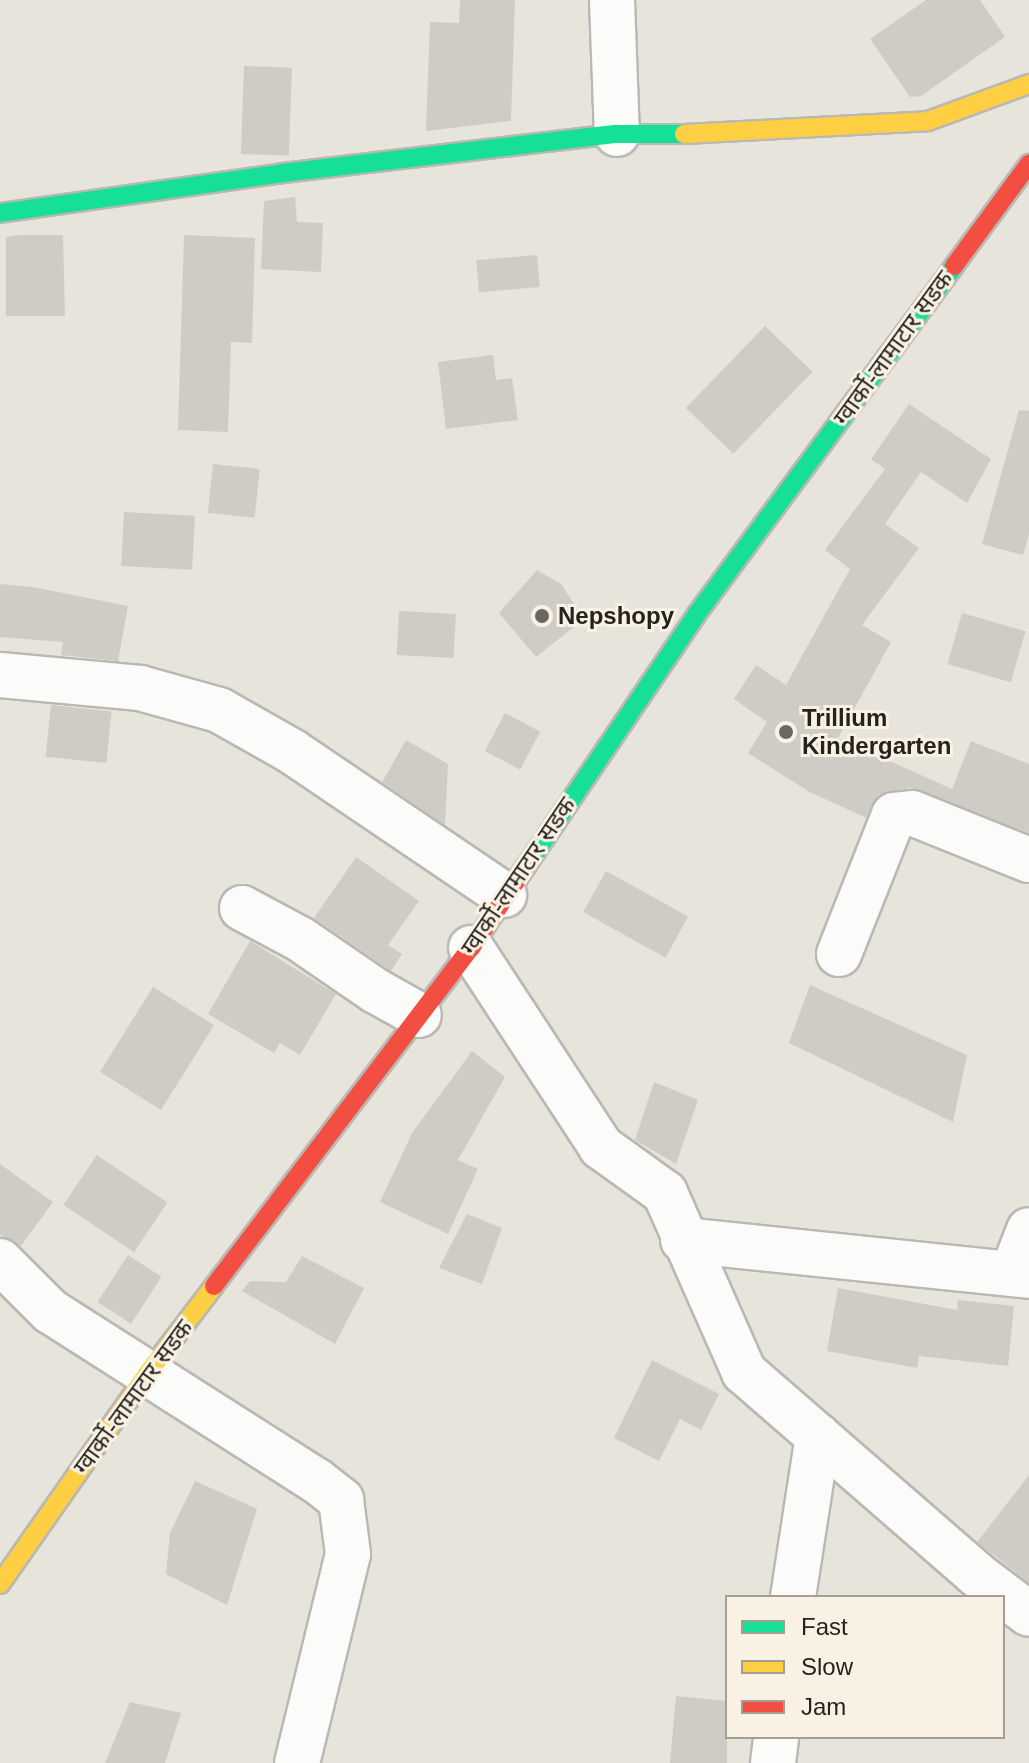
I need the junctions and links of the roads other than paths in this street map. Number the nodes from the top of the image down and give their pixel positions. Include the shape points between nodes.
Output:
1 (612, 0) edge
2 (1029, 84) edge
3 (617, 134) junction
4 (1029, 164) edge
5 (0, 213) edge
6 (0, 675) edge
7 (1029, 860) edge
8 (504, 895) junction
9 (242, 908) dead end
10 (471, 948) junction
11 (839, 954) dead end
12 (419, 1015) junction
13 (1029, 1230) edge
14 (683, 1240) junction
15 (0, 1261) edge
16 (1020, 1275) edge
17 (147, 1374) junction
18 (818, 1436) junction
19 (0, 1584) edge
20 (793, 1595) edge
21 (1004, 1595) edge
22 (1005, 1596) edge
23 (1029, 1614) edge
24 (776, 1739) edge
25 (297, 1763) edge
26 (773, 1763) edge

1 - 3 street
2 - 3 main road via 928,121
3 - 5 main road
4 - 8 main road, ग्वार्को-लामाटार सडक via 696,615
6 - 8 street via 140,688 219,710 293,752
7 - 11 street via 912,813 894,815
8 - 10 main road, ग्वार्को-लामाटार सडक
9 - 12 street
10 - 12 main road, ग्वार्को-लामाटार सडक
10 - 14 street via 601,1147 665,1193
12 - 17 main road, ग्वार्को-लामाटार सडक
13 - 16 street
14 - 16 street
14 - 18 street via 744,1372
15 - 17 street via 50,1311
17 - 19 main road, ग्वार्को-लामाटार सडक
17 - 25 street via 341,1500 348,1554
18 - 20 street
18 - 21 street
22 - 23 street
24 - 26 street

